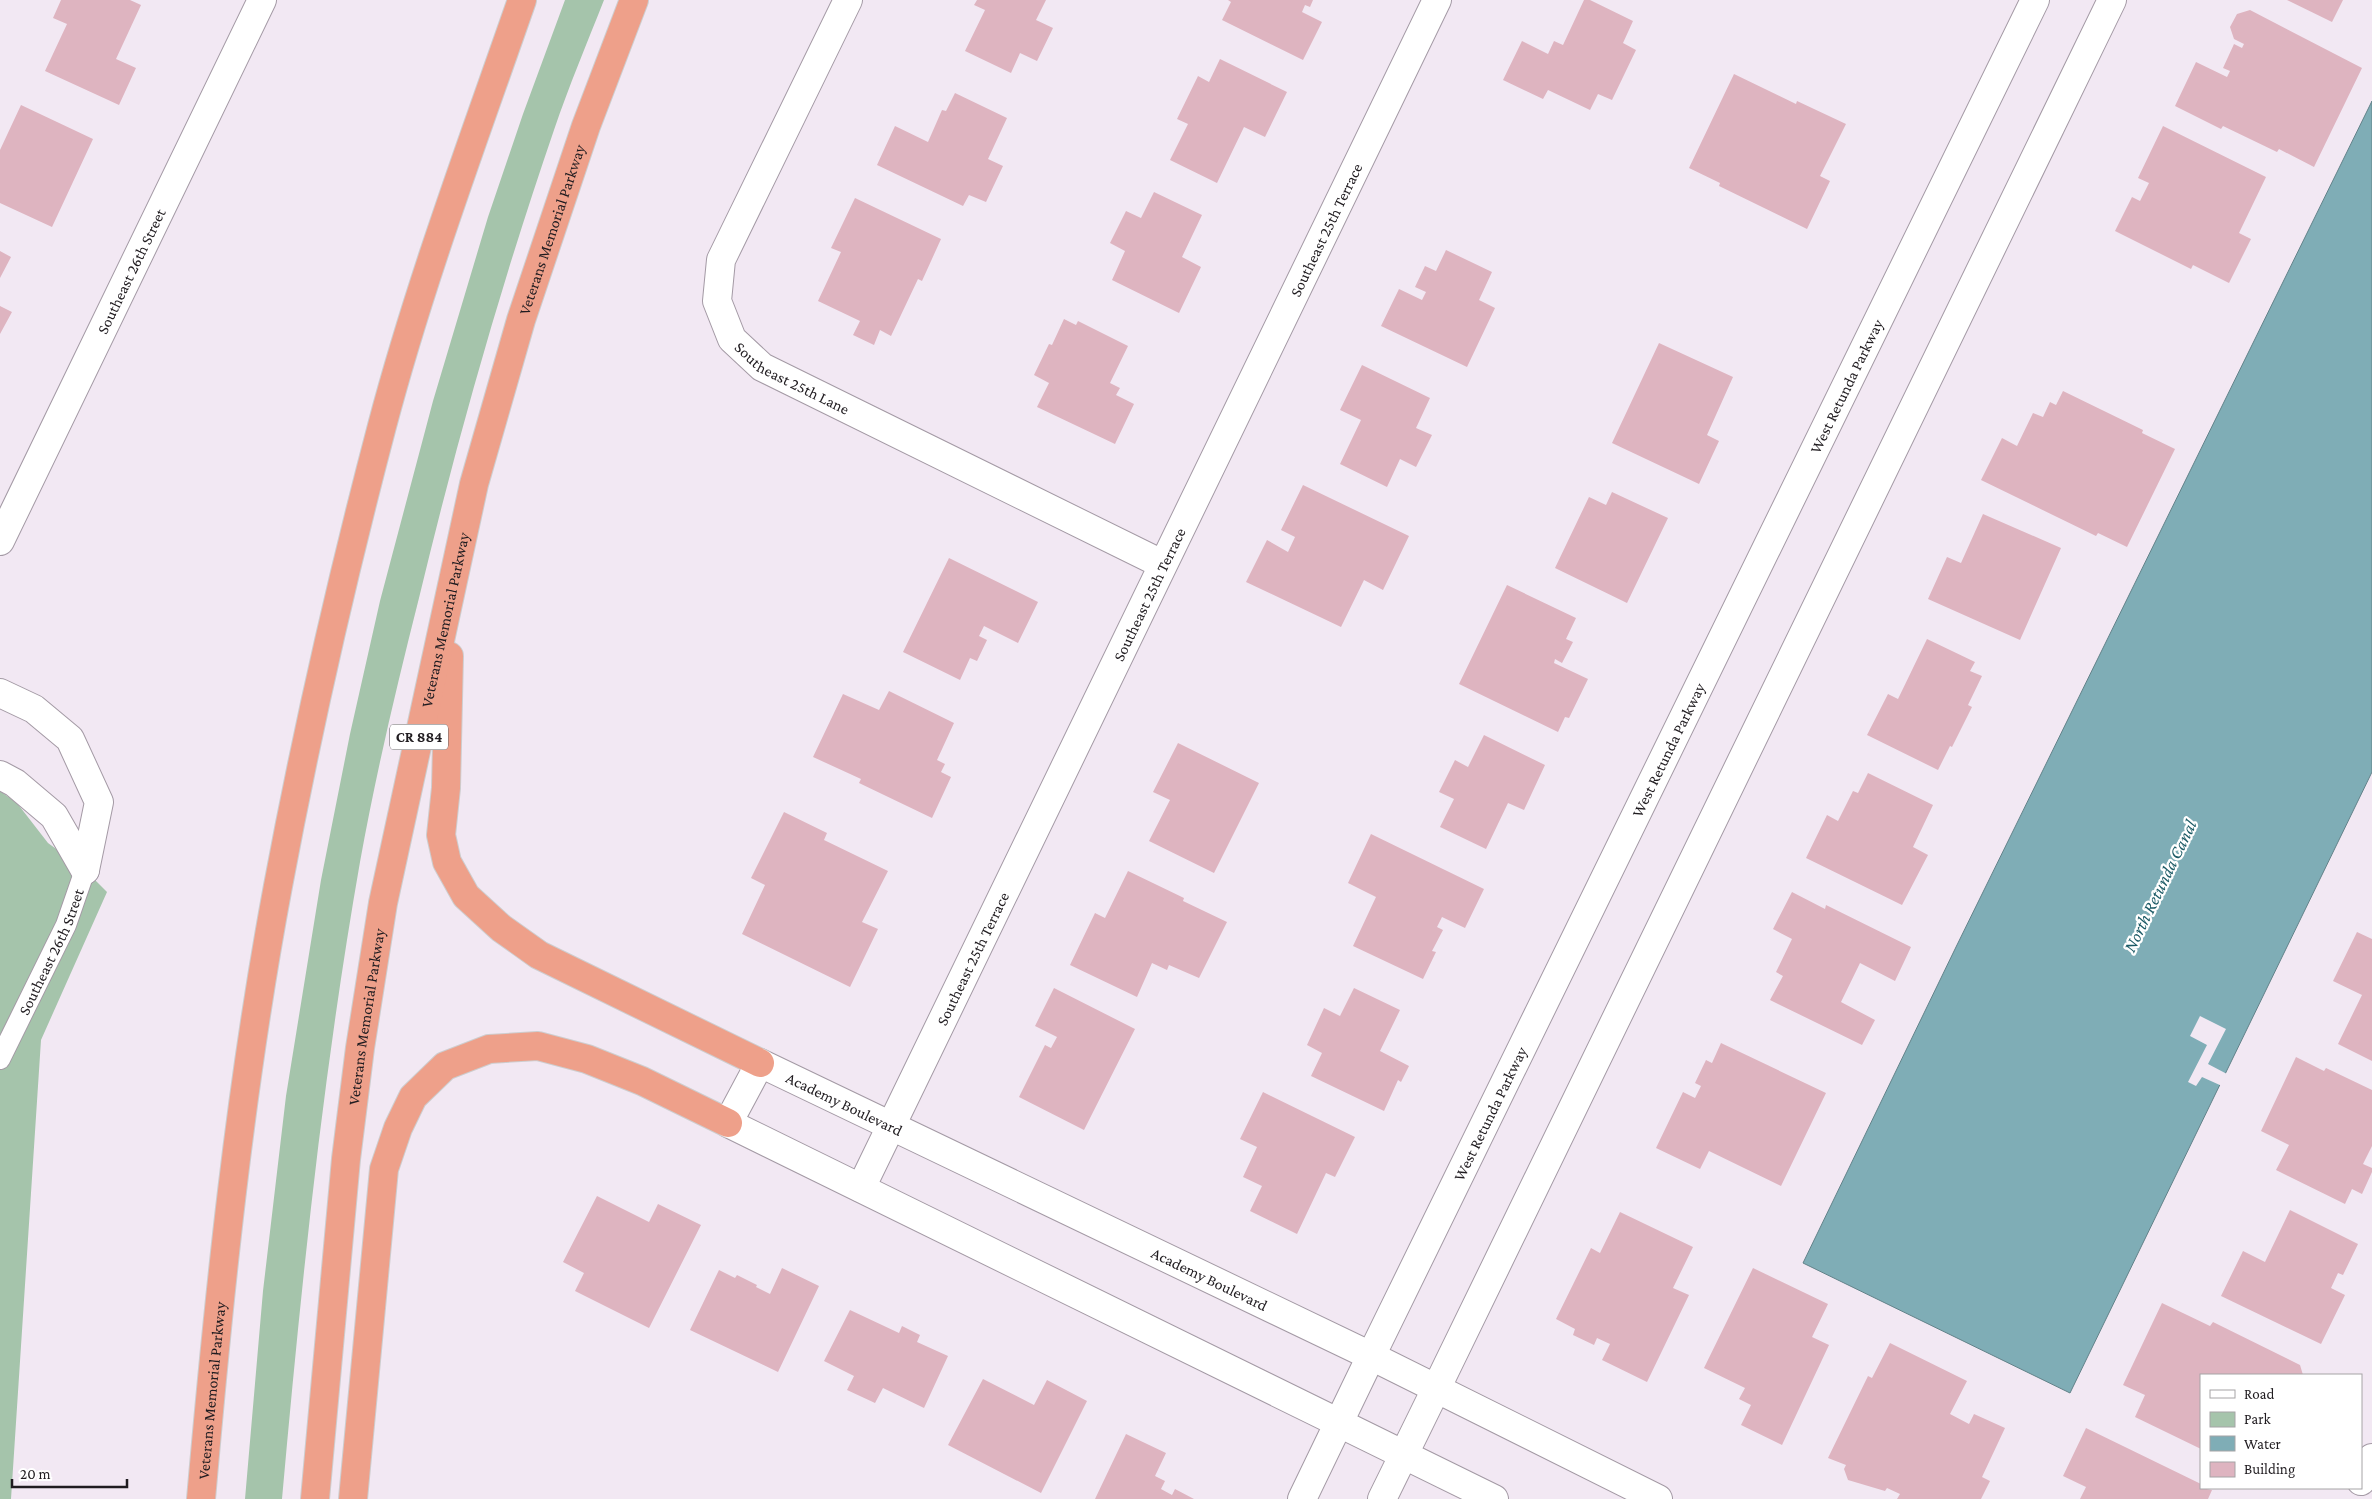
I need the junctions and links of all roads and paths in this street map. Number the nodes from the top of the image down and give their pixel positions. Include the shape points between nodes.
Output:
1 (262, 0) edge
2 (522, 0) edge
3 (634, 0) edge
4 (848, 0) edge
5 (1437, 0) edge
6 (2035, 0) edge
7 (2112, 0) edge
8 (0, 541) edge
9 (1162, 564) junction
10 (450, 594) junction
11 (0, 693) edge
12 (0, 775) edge
13 (85, 870) junction
14 (0, 1058) edge
15 (760, 1064) junction
16 (728, 1123) junction
17 (890, 1125) junction
18 (861, 1188) junction
19 (1371, 1356) junction
20 (1436, 1389) junction
21 (1339, 1423) junction
22 (1404, 1455) junction
23 (2372, 1458) edge
24 (2362, 1480) edge
25 (202, 1499) edge
26 (315, 1499) edge
27 (353, 1499) edge
28 (1302, 1499) edge
29 (1382, 1499) edge
30 (1494, 1499) edge
31 (1658, 1499) edge

1 - 8 street, Southeast 26th Street
2 - 25 highway, Veterans Memorial Parkway via 419,303 383,422 332,625 277,888 244,1103
3 - 10 highway, Veterans Memorial Parkway / CR 884 via 586,126 522,320 474,484
4 - 9 street, Southeast 25th Lane via 721,260 717,301 732,339 762,367
5 - 9 street, Southeast 25th Terrace
6 - 19 street, West Retunda Parkway
7 - 20 street
9 - 17 street, Southeast 25th Terrace
10 - 15 highway via 446,788 441,835 446,862 466,896 501,928 539,955
10 - 26 highway, Veterans Memorial Parkway / CR 884 via 383,903 360,1048 346,1159
11 - 13 street via 34,709 70,739 99,802
12 - 13 street via 15,783 54,816
13 - 14 lane, Southeast 26th Street via 66,926
15 - 16 street
15 - 17 street, Academy Boulevard
16 - 18 street
16 - 27 highway via 642,1081 587,1059 538,1046 488,1049 462,1059 445,1066 413,1097 384,1169
17 - 18 street, Southeast 25th Terrace
17 - 19 street, Academy Boulevard
18 - 21 street
19 - 20 street, Academy Boulevard
19 - 21 street, West Retunda Parkway
20 - 22 street
20 - 31 street, Academy Boulevard
21 - 22 street
21 - 28 street, West Retunda Parkway
22 - 29 street
22 - 30 street
23 - 24 street

